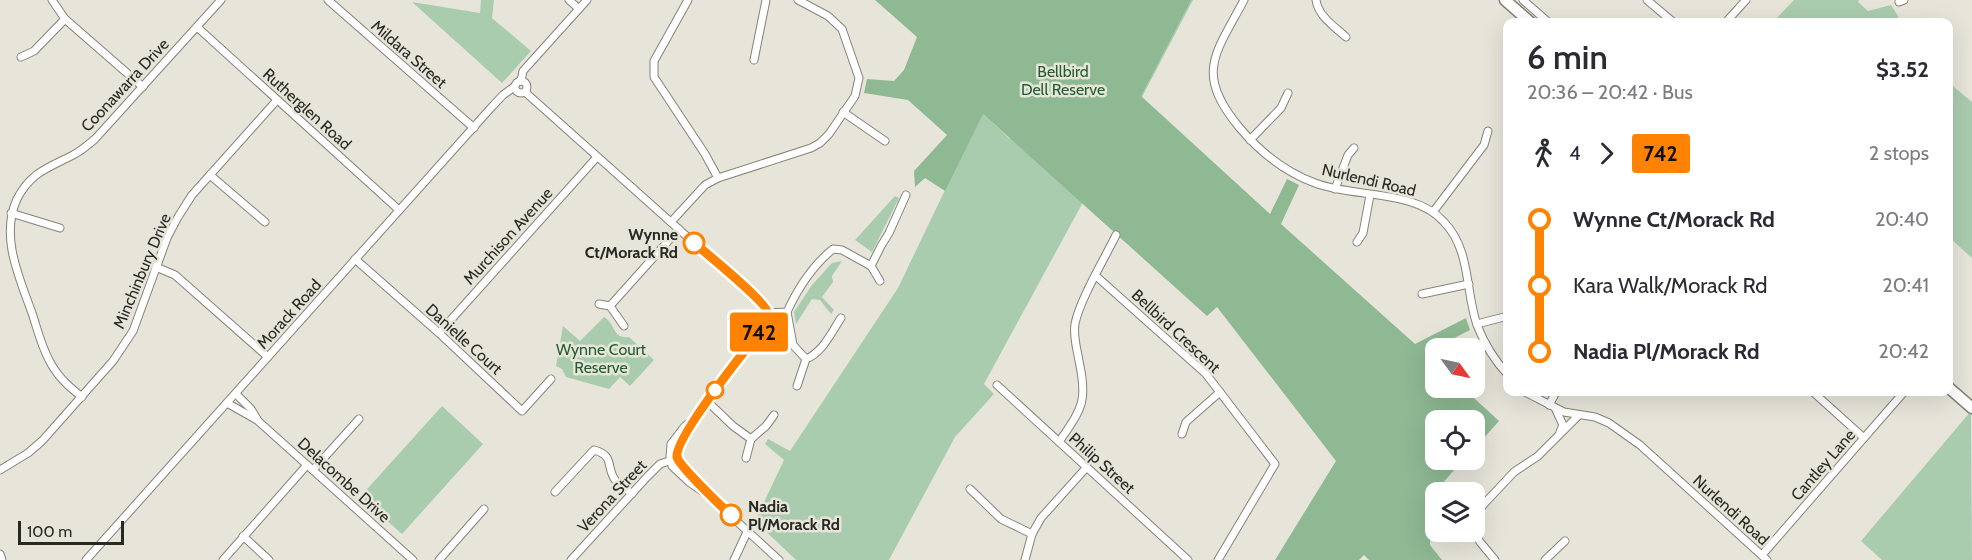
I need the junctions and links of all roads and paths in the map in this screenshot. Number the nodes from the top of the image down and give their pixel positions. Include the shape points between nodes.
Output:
1 (52, 0) edge
2 (221, 0) edge
3 (328, 0) edge
4 (569, 0) edge
5 (587, 0) edge
6 (688, 0) edge
7 (766, 0) edge
8 (800, 0) edge
9 (1244, 0) edge
10 (1316, 0) edge
11 (1505, 0) edge
12 (1523, 0) edge
13 (1647, 0) edge
14 (1746, 0) edge
15 (579, 9) junction
16 (1525, 18) edge
17 (1543, 18) edge
18 (1668, 18) edge
19 (1730, 18) edge
20 (65, 19) junction
21 (197, 27) junction
22 (1346, 37) dead end
23 (21, 57) dead end
24 (754, 60) dead end
25 (521, 81) junction
26 (143, 87) junction
27 (514, 87) junction
28 (525, 92) junction
29 (1288, 93) dead end
30 (277, 100) junction
31 (843, 112) junction
32 (474, 128) junction
33 (1488, 131) dead end
34 (1250, 140) junction
35 (885, 141) dead end
36 (1354, 148) dead end
37 (597, 157) junction
38 (210, 175) junction
39 (718, 178) junction
40 (1335, 189) junction
41 (906, 195) dead end
42 (1370, 195) junction
43 (399, 210) junction
44 (1433, 212) junction
45 (11, 213) junction
46 (264, 222) dead end
47 (671, 222) junction
48 (60, 228) dead end
49 (679, 230) junction
50 (1116, 235) dead end
51 (1357, 242) dead end
52 (355, 259) junction
53 (871, 266) junction
54 (156, 267) junction
55 (1096, 276) junction
56 (880, 281) dead end
57 (1469, 284) junction
58 (1422, 294) dead end
59 (599, 304) dead end
60 (610, 306) junction
61 (787, 312) junction
62 (768, 313) junction
63 (1503, 317) edge
64 (841, 318) dead end
65 (1477, 324) junction
66 (624, 326) dead end
67 (439, 333) junction
68 (268, 357) junction
69 (806, 359) junction
70 (1503, 369) edge
71 (551, 380) dead end
72 (797, 386) dead end
73 (997, 386) dead end
74 (1953, 391) edge
75 (1220, 392) junction
76 (236, 393) junction
77 (1532, 396) edge
78 (1555, 396) edge
79 (1817, 396) edge
80 (1901, 396) edge
81 (82, 397) junction
82 (707, 401) junction
83 (227, 403) junction
84 (1551, 406) junction
85 (1972, 408) edge
86 (774, 415) dead end
87 (1579, 415) junction
88 (359, 419) dead end
89 (257, 420) junction
90 (1182, 434) dead end
91 (1558, 437) junction
92 (1864, 438) junction
93 (751, 439) junction
94 (1059, 442) junction
95 (746, 458) dead end
96 (674, 459) junction
97 (310, 467) junction
98 (1086, 468) junction
99 (0, 470) edge
100 (970, 489) dead end
101 (555, 492) dead end
102 (632, 494) junction
103 (1485, 502) edge
104 (484, 509) dead end
105 (747, 530) junction
106 (1032, 534) junction
107 (243, 536) junction
108 (1565, 541) dead end
109 (1480, 542) edge
110 (0, 554) edge
111 (1764, 558) edge
112 (1027, 559) edge
113 (2, 560) edge
114 (86, 560) edge
115 (223, 560) edge
116 (268, 560) edge
117 (413, 560) edge
118 (439, 560) edge
119 (571, 560) edge
120 (734, 560) edge
121 (779, 560) edge
122 (1188, 560) edge
123 (1218, 560) edge
124 (1495, 560) edge
125 (1545, 560) edge

1 - 20 street
2 - 21 street, Coonawarra Drive
3 - 32 street, Mildara Street
4 - 15 street
5 - 15 street
6 - 39 street via 654,61 654,77
7 - 24 street
8 - 31 street via 836,21 842,29 859,78 855,96
9 - 34 street, Nurlendi Road via 1217,52 1212,77 1223,107
10 - 22 street via 1327,20
11 - 16 main road
12 - 17 street
13 - 18 street
14 - 19 street
15 - 25 street via 523,71
20 - 23 street via 34,51
20 - 26 street
21 - 26 street, Coonawarra Drive
21 - 30 street, Rutherglen Road
25 - 27 street
25 - 28 street via 527,86
26 - 45 street, Coonawarra Drive via 95,139 32,178
27 - 28 street via 519,93
27 - 32 street, Morack Road
28 - 37 street
29 - 34 street via 1281,108
30 - 38 street, Minchinbury Drive
30 - 43 street, Rutherglen Road
31 - 35 street
31 - 39 street via 820,143 811,148
32 - 43 street, Morack Road
33 - 44 street via 1484,145
34 - 40 street, Nurlendi Road via 1298,175
36 - 40 street
37 - 47 street
37 - 67 street, Murchison Avenue
38 - 46 street
38 - 54 street, Minchinbury Drive via 178,217
39 - 47 street via 705,185
40 - 42 street, Nurlendi Road
41 - 53 street
42 - 44 street, Nurlendi Road via 1417,204
42 - 51 street via 1363,233
43 - 52 street, Morack Road
44 - 57 street, Nurlendi Road via 1457,240
45 - 48 street
45 - 81 street, Coonawarra Drive via 10,254 49,360 64,382
47 - 49 street
49 - 60 street
49 - 62 street via 756,297
50 - 55 street
52 - 67 street, Danielle Court
52 - 68 street, Morack Road
53 - 56 street
53 - 61 street via 834,249 812,270
54 - 68 street via 174,275
54 - 81 street, Minchinbury Drive via 133,331 114,362
55 - 75 street, Bellbird Crescent via 1206,374
55 - 94 street via 1075,326 1084,394 1076,417
57 - 58 street
57 - 65 street, Nurlendi Road
59 - 60 street
60 - 66 street
61 - 62 street
61 - 69 street via 793,345
62 - 82 street via 761,329
63 - 65 street
64 - 69 street via 820,349
65 - 70 street, Nurlendi Road
67 - 71 street, Danielle Court via 522,411
68 - 76 street, Morack Road
69 - 72 street
73 - 94 street, Philip Street
74 - 85 main road
75 - 90 street via 1186,422
75 - 123 street, Bellbird Crescent via 1275,464
76 - 83 street, Morack Road
76 - 89 street, Delacombe Drive
77 - 84 street, Nurlendi Road
78 - 84 street
79 - 92 street
80 - 92 street, Cantley Lane
81 - 99 street, Minchinbury Drive via 42,441
82 - 93 street
82 - 96 street
83 - 89 street, Delacombe Drive
83 - 114 street, Morack Road
84 - 87 street, Nurlendi Road
84 - 91 street via 1563,425
86 - 93 street
87 - 91 street
87 - 111 street, Nurlendi Road via 1608,423 1640,445
88 - 97 street
89 - 97 street, Delacombe Drive
91 - 103 street via 1514,472
92 - 111 street, Cantley Lane
93 - 95 street
94 - 98 street, Philip Street
96 - 102 street, Verona Street via 660,464
96 - 105 street
97 - 107 street
97 - 117 street, Delacombe Drive
98 - 106 street via 1041,518
98 - 122 street, Philip Street
100 - 106 street via 1001,519
101 - 102 street via 594,450 610,459 615,480
102 - 119 street, Verona Street
104 - 118 street
105 - 120 street
105 - 121 street
106 - 112 street
107 - 115 street
107 - 116 street
108 - 125 street
109 - 124 street
110 - 113 street

